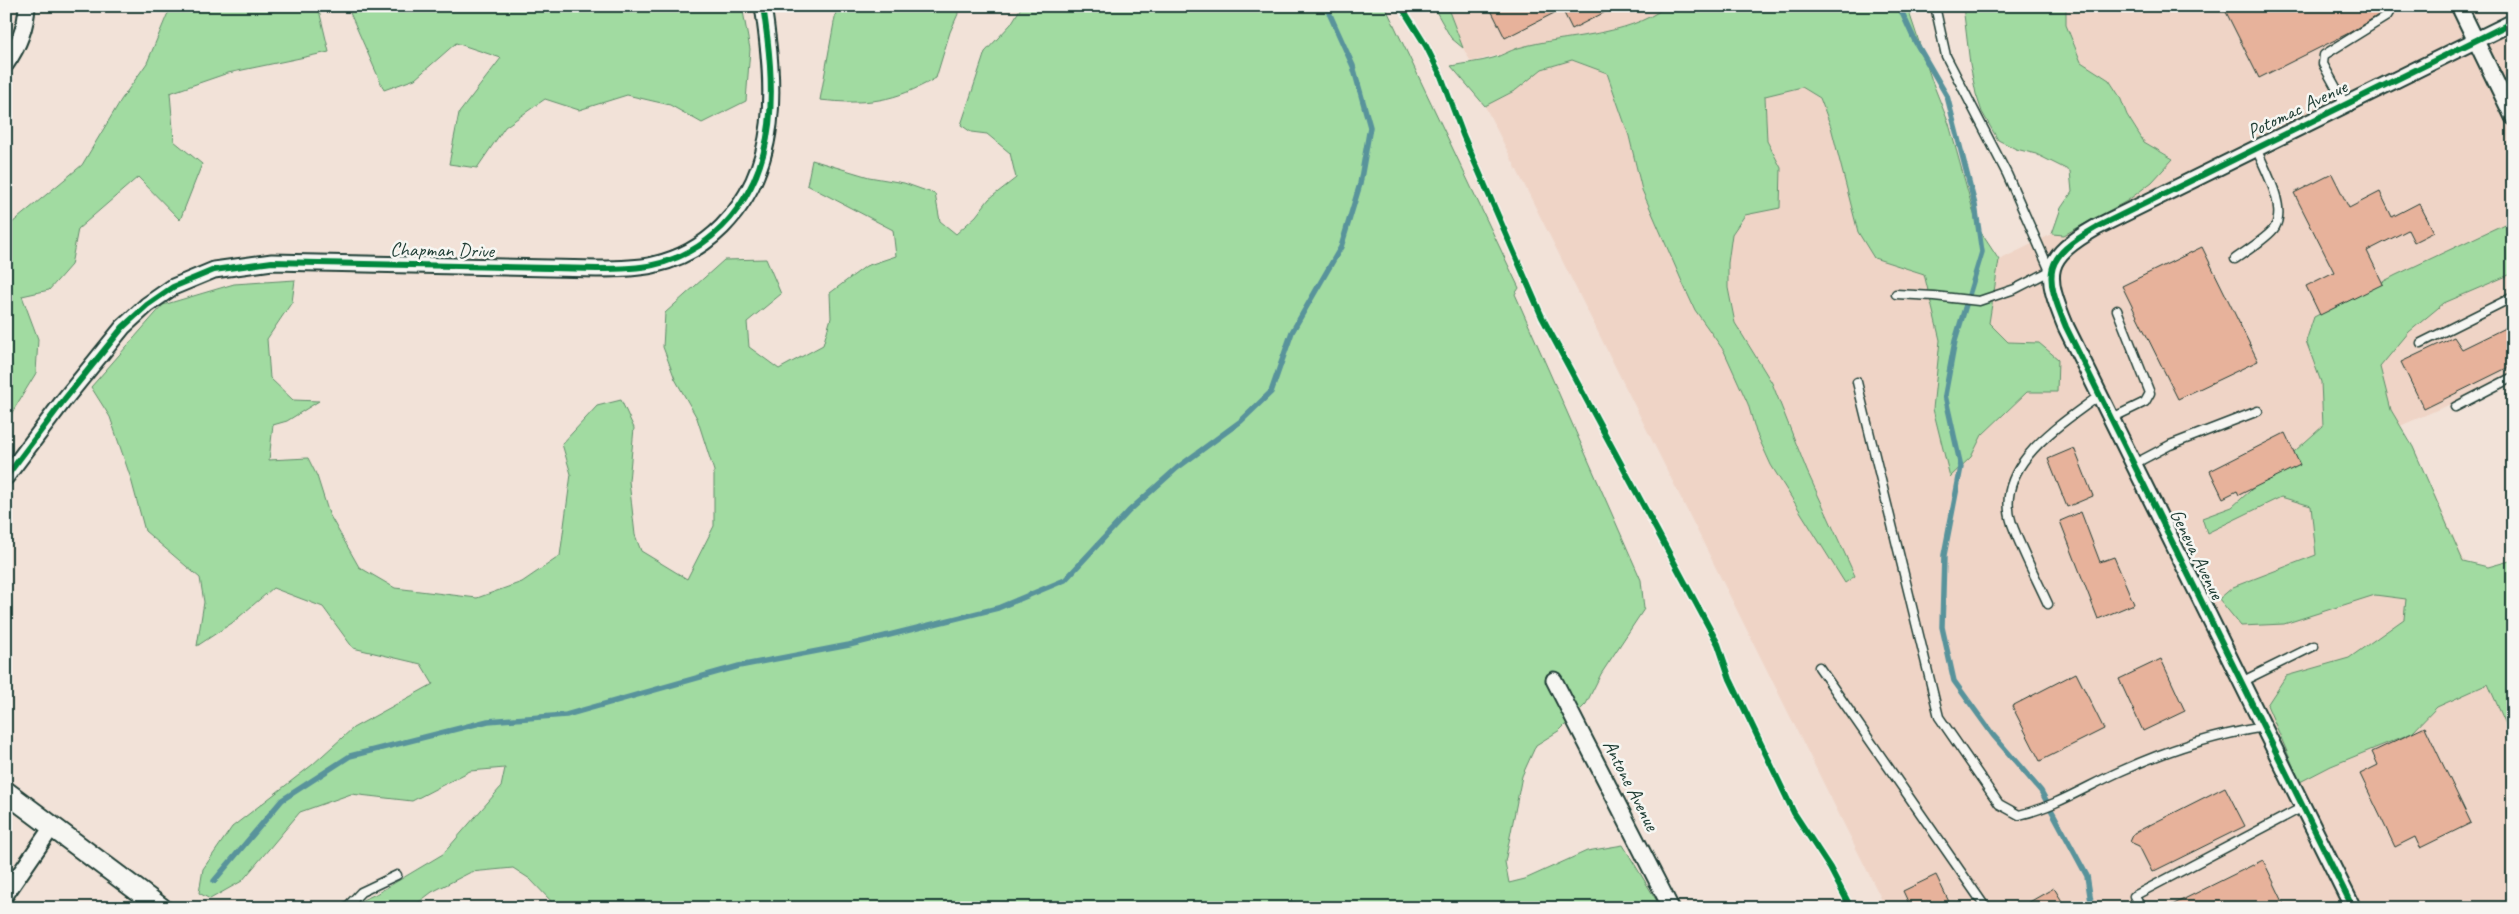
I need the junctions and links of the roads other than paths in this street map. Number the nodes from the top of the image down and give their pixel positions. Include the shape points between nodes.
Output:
1 (27, 6) edge
2 (763, 6) edge
3 (1935, 6) edge
4 (2393, 6) edge
5 (2459, 6) edge
6 (2513, 22) edge
7 (2474, 40) junction
8 (6, 64) edge
9 (2345, 104) junction
10 (2513, 117) edge
11 (2256, 148) junction
12 (2235, 259) dead end
13 (2050, 271) junction
14 (1896, 294) dead end
15 (2513, 297) edge
16 (2117, 310) dead end
17 (2421, 342) dead end
18 (2513, 378) edge
19 (1857, 382) dead end
20 (2100, 395) junction
21 (2455, 407) dead end
22 (2258, 411) dead end
23 (2112, 418) junction
24 (2134, 464) junction
25 (6, 477) edge
26 (2048, 604) dead end
27 (2314, 646) dead end
28 (1819, 668) dead end
29 (1554, 680) dead end
30 (2241, 682) junction
31 (2264, 727) junction
32 (6, 792) edge
33 (2303, 806) junction
34 (52, 827) junction
35 (397, 875) dead end
36 (6, 894) edge
37 (161, 908) edge
38 (346, 908) edge
39 (1671, 908) edge
40 (1986, 908) edge
41 (2142, 908) edge
42 (2353, 908) edge

1 - 8 street via 24,29
2 - 25 street, Chapman Drive via 769,57 767,145 757,177 739,210 708,240 682,256 640,267 597,270 272,262 214,270 174,288 122,327
3 - 13 lane via 1946,56 2007,174
4 - 9 lane via 2387,16 2324,55 2323,64
5 - 7 street
6 - 7 street, Potomac Avenue
7 - 9 street, Potomac Avenue
7 - 10 street
9 - 11 street, Potomac Avenue
11 - 12 lane via 2279,212 2275,228
11 - 13 street, Potomac Avenue via 2071,242 2059,254
13 - 14 lane via 2015,289 1979,301
13 - 20 street, Geneva Avenue via 2055,299
15 - 17 lane
16 - 23 lane via 2150,393 2145,402
18 - 21 lane
19 - 31 lane via 1939,717 1999,804 2019,816 2041,810 2173,749 2225,733
20 - 23 street, Geneva Avenue
20 - 26 lane via 2040,441 2027,456 2012,486 2009,507 2012,523
22 - 24 lane via 2170,445
23 - 24 street, Geneva Avenue
24 - 30 street, Geneva Avenue
27 - 30 lane
28 - 40 lane
29 - 39 street, Antone Avenue
30 - 31 street, Geneva Avenue
31 - 33 street, Geneva Avenue
32 - 34 street
33 - 41 lane via 2134,896
33 - 42 street, Geneva Avenue
34 - 36 street
34 - 37 street
35 - 38 lane via 361,892

